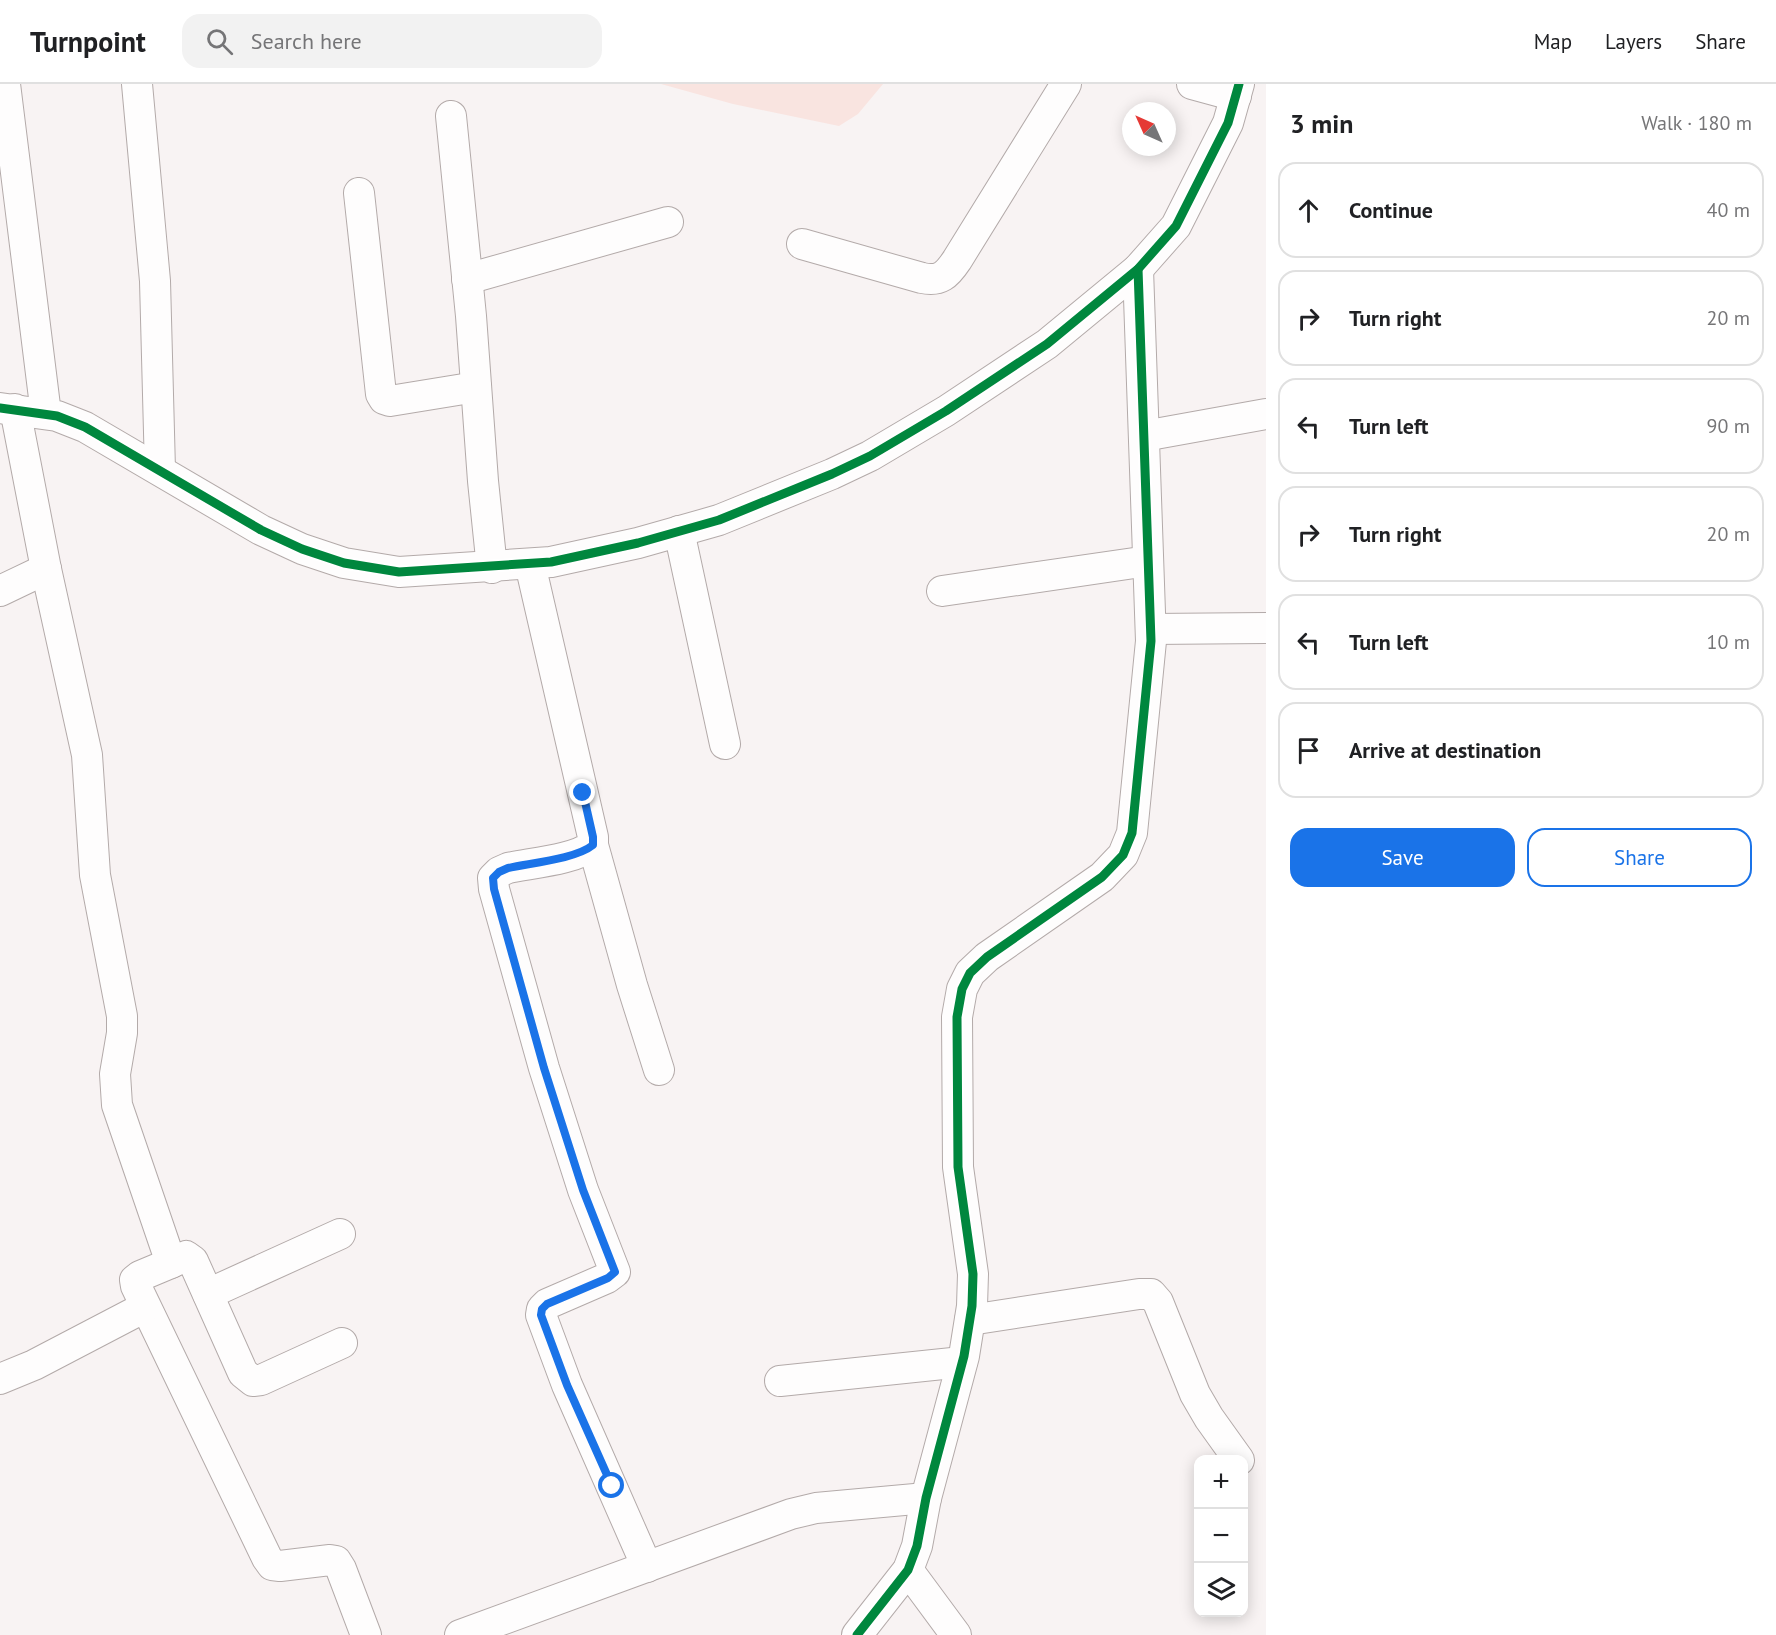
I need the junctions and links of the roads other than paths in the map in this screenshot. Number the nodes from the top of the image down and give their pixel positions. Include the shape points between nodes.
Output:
1 (6, 84) edge
2 (137, 84) edge
3 (1066, 84) edge
4 (1192, 84) edge
5 (1237, 90) edge
6 (451, 116) dead end
7 (360, 193) dead end
8 (668, 222) dead end
9 (802, 244) dead end
10 (1138, 269) junction
11 (467, 279) junction
12 (476, 387) junction
13 (8, 408) edge
14 (46, 414) junction
15 (1266, 414) edge
16 (1144, 436) junction
17 (160, 470) junction
18 (679, 531) junction
19 (1148, 561) junction
20 (530, 564) junction
21 (492, 568) junction
22 (46, 569) junction
23 (0, 591) edge
24 (942, 591) dead end
25 (1266, 628) edge
26 (1150, 629) junction
27 (726, 744) dead end
28 (593, 845) junction
29 (660, 1070) dead end
30 (340, 1234) dead end
31 (171, 1263) junction
32 (208, 1294) junction
33 (145, 1307) junction
34 (970, 1320) junction
35 (342, 1343) dead end
36 (962, 1362) junction
37 (0, 1379) edge
38 (780, 1382) dead end
39 (1235, 1455) edge
40 (926, 1498) junction
41 (647, 1568) junction
42 (908, 1570) junction
43 (366, 1635) edge
44 (460, 1635) edge
45 (857, 1635) edge
46 (956, 1635) edge

1 - 14 street
2 - 17 street via 154,281
3 - 9 street via 944,275 932,280 922,278
4 - 5 street
5 - 10 street via 1228,123 1176,226
6 - 11 street
7 - 12 street via 384,399
8 - 11 street
10 - 16 street
10 - 18 street via 1047,344 870,456 719,520
11 - 12 street
12 - 21 street
13 - 14 street
13 - 22 street
14 - 17 street via 85,427
15 - 16 street
16 - 19 street
17 - 21 street via 261,530 344,563 399,572
18 - 20 street via 562,560
18 - 27 street
19 - 24 street
19 - 26 street
20 - 21 street
20 - 28 street
22 - 23 street
22 - 31 street via 87,755 95,875 122,1016 115,1074 117,1105
25 - 26 street
26 - 34 street via 1132,833 1123,855 1102,877 987,957 970,973 962,989 957,1017 958,1167 973,1274
28 - 29 street
28 - 41 street via 575,854 508,868 493,878 544,1068 583,1190 615,1272 547,1304 541,1315 567,1385
30 - 32 street
31 - 32 street via 190,1257
31 - 33 street via 135,1280
32 - 35 street via 243,1373 253,1381
33 - 37 street
33 - 43 street via 267,1558 280,1566 336,1561
34 - 36 street
34 - 39 street via 1151,1294 1158,1302 1195,1394
36 - 38 street
36 - 40 street
40 - 41 street via 816,1508 791,1514
40 - 42 street
41 - 44 street
42 - 45 street
42 - 46 street

